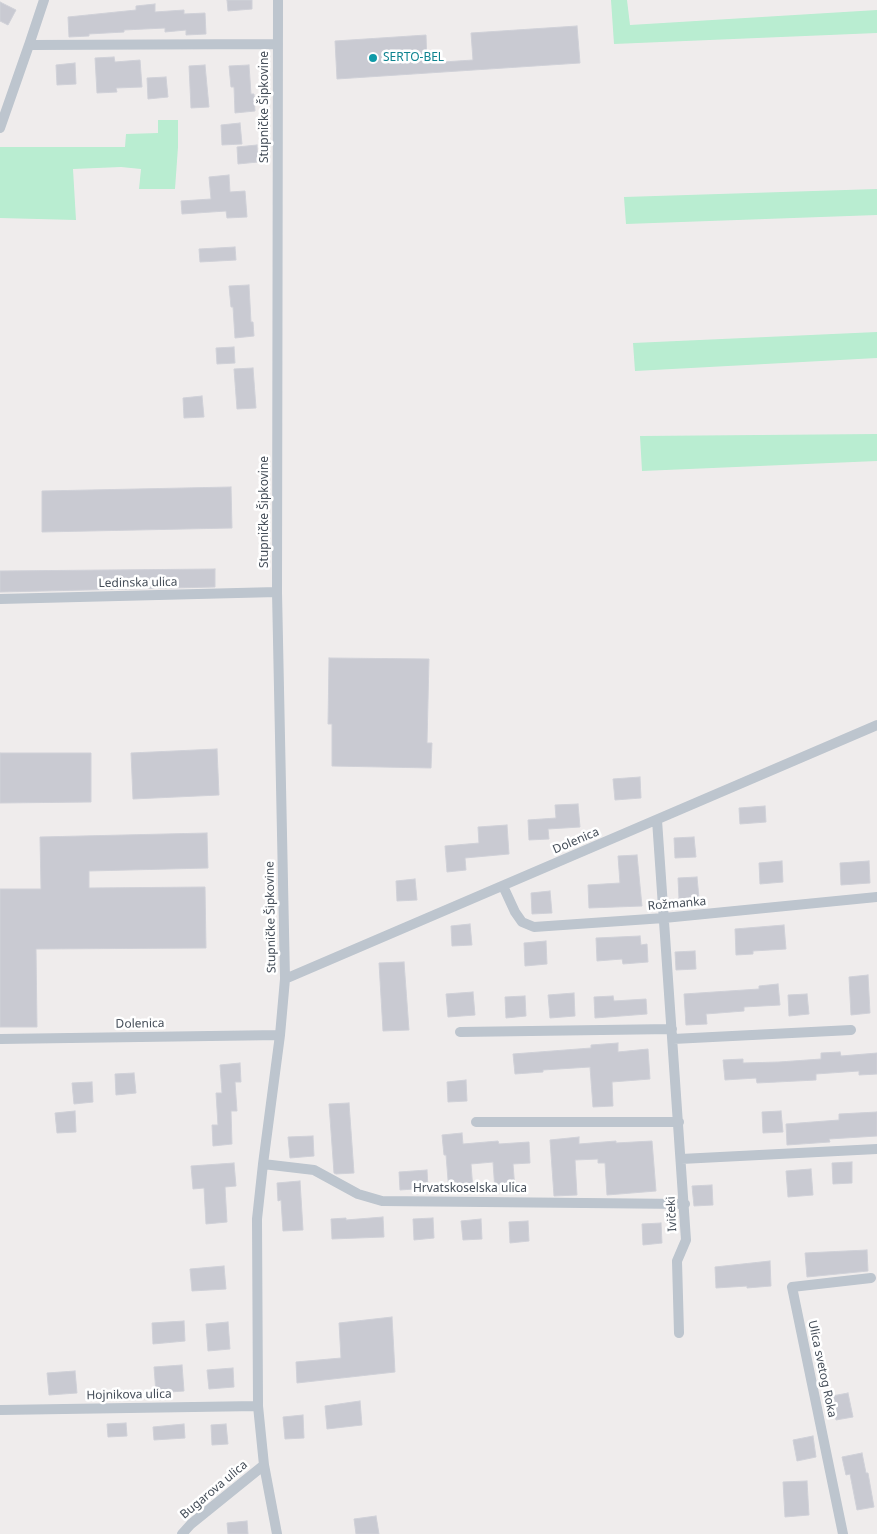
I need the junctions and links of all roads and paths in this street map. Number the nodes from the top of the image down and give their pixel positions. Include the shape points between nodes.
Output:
1 (44, 0) edge
2 (278, 0) edge
3 (278, 44) junction
4 (29, 45) junction
5 (0, 128) edge
6 (277, 592) junction
7 (0, 599) edge
8 (877, 726) edge
9 (657, 820) junction
10 (503, 886) junction
11 (877, 897) edge
12 (664, 918) junction
13 (285, 979) junction
14 (851, 1030) dead end
15 (460, 1032) dead end
16 (672, 1034) junction
17 (280, 1035) junction
18 (0, 1039) edge
19 (476, 1122) dead end
20 (679, 1122) junction
21 (877, 1149) edge
22 (681, 1159) junction
23 (263, 1164) junction
24 (685, 1204) junction
25 (870, 1278) dead end
26 (679, 1333) dead end
27 (258, 1406) junction
28 (0, 1410) edge
29 (264, 1465) junction
30 (182, 1534) edge
31 (277, 1534) edge
32 (843, 1534) edge

1 - 4 street
2 - 3 street, Stupničke Šipkovine
3 - 4 street, Stupničke Šipkovine
3 - 6 street, Stupničke Šipkovine
4 - 5 street
6 - 7 street, Ledinska ulica
6 - 13 street, Stupničke Šipkovine
8 - 9 street, Dolenica
9 - 10 street, Dolenica
9 - 12 street, Ivičeki
10 - 12 street, Rožmanka via 522,922 534,927
10 - 13 street, Dolenica
11 - 12 street, Rožmanka
12 - 16 street, Ivičeki
13 - 17 street
14 - 16 street
15 - 16 street
16 - 20 street, Ivičeki
17 - 18 street, Dolenica
17 - 23 street
19 - 20 street
20 - 22 street, Ivičeki
21 - 22 street
22 - 24 street, Ivičeki
23 - 24 street, Hrvatskoselska ulica via 314,1170 358,1194 382,1201
23 - 27 street via 258,1218
24 - 26 street, Ivičeki via 686,1240 677,1261
25 - 32 street, Ulica svetog Roka via 792,1288
27 - 28 street, Hojnikova ulica
27 - 29 street
29 - 30 street, Bugarova ulica
29 - 31 street

